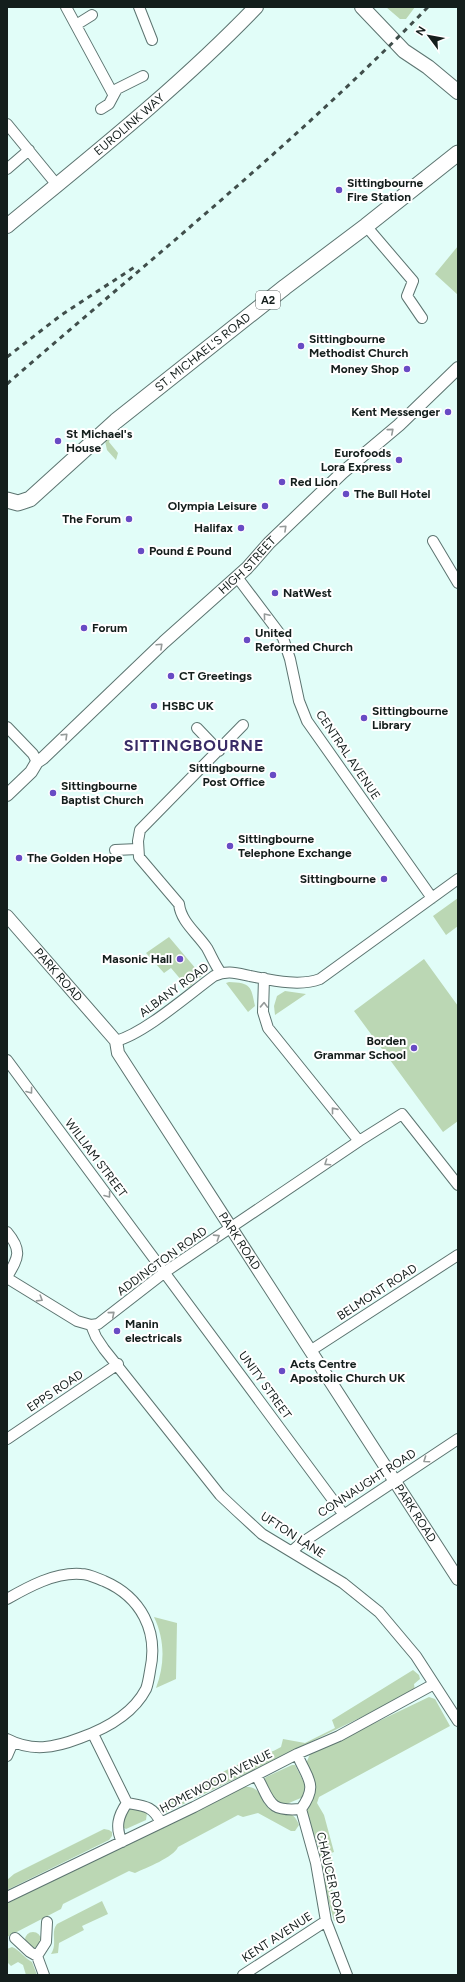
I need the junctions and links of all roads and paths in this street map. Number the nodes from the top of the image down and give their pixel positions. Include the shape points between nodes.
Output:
1 (66, 7) edge
2 (139, 7) edge
3 (362, 7) edge
4 (252, 10) edge
5 (92, 15) dead end
6 (76, 25) junction
7 (152, 40) dead end
8 (143, 76) dead end
9 (458, 92) edge
10 (113, 94) junction
11 (101, 109) dead end
12 (7, 124) edge
13 (29, 150) junction
14 (458, 154) edge
15 (7, 169) edge
16 (58, 185) junction
17 (7, 226) edge
18 (366, 226) junction
19 (422, 318) dead end
20 (458, 368) edge
21 (7, 500) edge
22 (433, 541) dead end
23 (237, 577) junction
24 (458, 583) edge
25 (242, 725) dead end
26 (7, 727) edge
27 (197, 728) dead end
28 (219, 751) junction
29 (37, 762) junction
30 (7, 795) edge
31 (138, 849) junction
32 (115, 850) dead end
33 (458, 879) edge
34 (432, 898) junction
35 (7, 916) edge
36 (221, 973) junction
37 (264, 978) junction
38 (116, 1041) junction
39 (7, 1060) edge
40 (359, 1141) junction
41 (458, 1184) edge
42 (231, 1228) junction
43 (7, 1232) edge
44 (458, 1255) edge
45 (165, 1272) junction
46 (7, 1278) edge
47 (91, 1325) junction
48 (310, 1351) junction
49 (118, 1364) junction
50 (7, 1439) edge
51 (458, 1439) edge
52 (395, 1482) junction
53 (344, 1515) junction
54 (292, 1551) junction
55 (458, 1579) edge
56 (7, 1599) edge
57 (434, 1684) junction
58 (458, 1721) edge
59 (93, 1734) junction
60 (10, 1740) edge
61 (297, 1754) junction
62 (7, 1756) edge
63 (256, 1775) junction
64 (127, 1803) junction
65 (301, 1809) junction
66 (161, 1823) junction
67 (122, 1842) junction
68 (7, 1897) edge
69 (326, 1921) junction
70 (47, 1922) dead end
71 (15, 1938) dead end
72 (37, 1956) junction
73 (44, 1975) edge
74 (243, 1975) edge
75 (347, 1975) edge

1 - 6 street
2 - 7 street
3 - 9 main road via 404,51
4 - 16 main road, EUROLINK WAY via 222,41 99,152
5 - 6 street
6 - 10 street
8 - 10 street via 117,89
10 - 11 street via 109,104
12 - 13 street
13 - 15 street
13 - 16 street
14 - 18 main road, ST. MICHAEL'S ROAD / A2
16 - 17 main road, EUROLINK WAY
18 - 19 street via 413,281 407,296
18 - 21 main road, ST. MICHAEL'S ROAD / A2 via 116,421 30,499 18,503
23 -> 20 street, HIGH STREET via 342,473 399,425
22 - 24 street
29 -> 23 street, HIGH STREET
34 -> 23 street, CENTRAL AVENUE via 307,721 299,701 283,638
25 - 28 street
26 - 29 street via 33,754
27 - 28 street
28 - 31 street via 140,830
29 - 30 street, HIGH STREET via 31,772
31 - 32 street
31 - 36 street via 139,857 179,904 180,914 207,948
33 - 34 street, ALBANY ROAD
34 - 37 street, ALBANY ROAD via 320,979 304,983
35 - 38 street, PARK ROAD
36 - 37 street, ALBANY ROAD via 231,971
36 - 38 street, ALBANY ROAD via 142,1029 128,1038
40 -> 37 street via 268,1028 263,1012
38 - 42 street, PARK ROAD via 118,1053
39 -> 45 street, WILLIAM STREET
40 - 41 street via 402,1114
40 -> 42 street, ADDINGTON ROAD
45 -> 42 street, ADDINGTON ROAD
42 - 48 street, PARK ROAD
43 - 46 street via 17,1246 17,1259
44 - 48 street, BELMONT ROAD
47 -> 45 street, ADDINGTON ROAD via 107,1318
45 - 53 street, UNITY STREET
46 -> 47 street via 77,1321
47 - 49 street, UFTON LANE via 96,1337
48 - 52 street, PARK ROAD
49 - 50 street, EPPS ROAD
49 - 54 street, UFTON LANE via 220,1495 262,1534
51 -> 52 street, CONNAUGHT ROAD
52 - 53 street, CONNAUGHT ROAD
52 - 55 street, PARK ROAD
53 - 54 street, CONNAUGHT ROAD
54 - 57 street, UFTON LANE via 370,1603 416,1656
56 - 59 street via 47,1580 80,1574 114,1585 131,1597 144,1615 154,1650 146,1688 138,1702 125,1715
57 - 58 street, UFTON LANE
57 - 61 street, HOMEWOOD AVENUE via 339,1736
59 - 60 street via 47,1748 30,1747
59 - 64 street
60 - 62 street
61 - 63 street, HOMEWOOD AVENUE
61 - 65 street via 311,1790
63 - 65 street via 272,1804 278,1809
63 - 66 street, HOMEWOOD AVENUE
64 - 66 street via 149,1808 156,1813
64 - 67 street via 117,1827
65 - 69 street, CHAUCER ROAD via 316,1863
66 - 67 street, HOMEWOOD AVENUE
67 - 68 street, HOMEWOOD AVENUE
69 - 74 street, KENT AVENUE
69 - 75 street, CHAUCER ROAD
70 - 72 street via 46,1942
71 - 72 street
72 - 73 street

